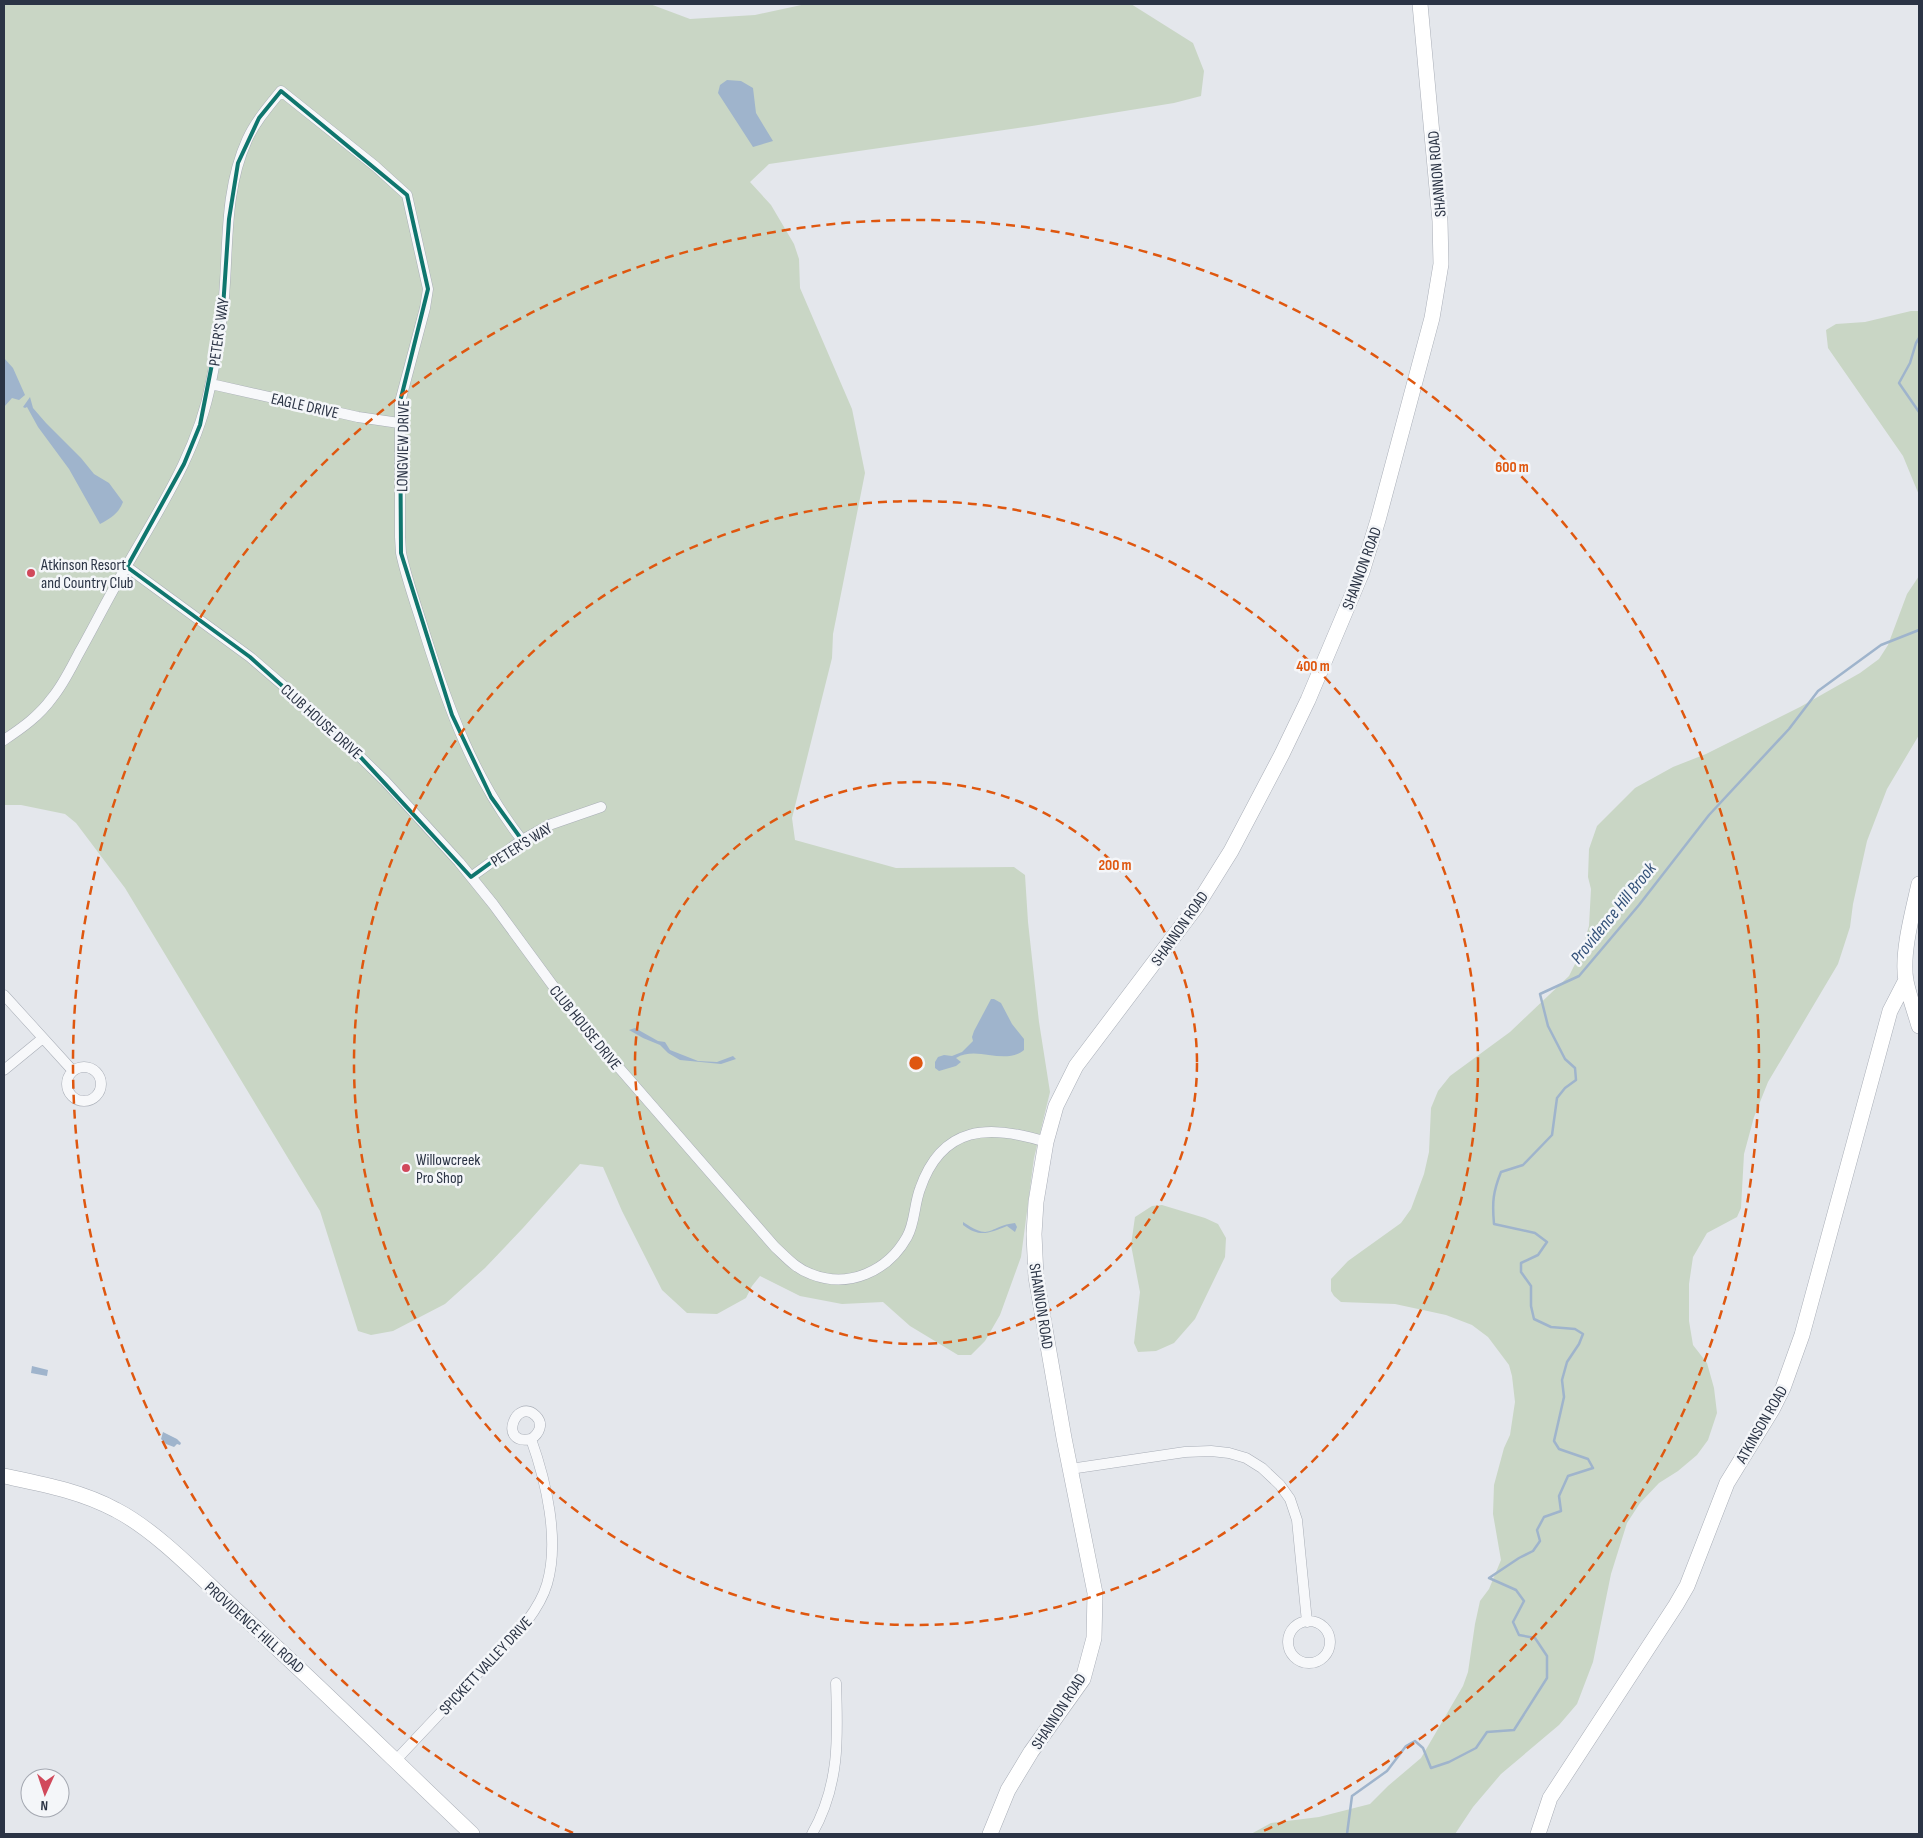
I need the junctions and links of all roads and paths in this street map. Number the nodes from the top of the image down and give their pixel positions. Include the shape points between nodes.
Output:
1 (1420, 4) edge
2 (281, 91) joint
3 (211, 384) junction
4 (399, 422) junction
5 (127, 567) junction
6 (4, 740) edge
7 (601, 807) dead end
8 (522, 840) junction
9 (471, 877) junction
10 (1919, 884) edge
11 (1906, 980) junction
12 (4, 995) edge
13 (1919, 1026) edge
14 (43, 1038) junction
15 (4, 1070) edge
16 (74, 1071) dead end
17 (1046, 1142) junction
18 (531, 1439) dead end
19 (1070, 1469) junction
20 (4, 1476) edge
21 (1307, 1622) junction
22 (836, 1683) dead end
23 (396, 1760) junction
24 (472, 1834) edge
25 (812, 1834) edge
26 (990, 1834) edge
27 (1538, 1834) edge

1 - 17 street, SHANNON ROAD via 1441,264 1425,346 1362,572 1308,700 1231,852 1196,908 1076,1066 1056,1106
2 - 3 street, PETER'S WAY via 259,118 236,171 229,218 223,308
2 - 4 street, LONGVIEW DRIVE via 407,194 428,289 400,402
3 - 4 street, EAGLE DRIVE via 358,417
3 - 5 street, PETER'S WAY via 200,425 184,464
4 - 8 street, LONGVIEW DRIVE via 400,537 404,568 452,715 491,797
5 - 6 street, PETER'S WAY via 52,699 30,722
5 - 9 street, CLUB HOUSE DRIVE via 245,653 315,713 385,781
7 - 8 street, PETER'S WAY via 549,825
8 - 9 street, PETER'S WAY
9 - 17 street, CLUB HOUSE DRIVE via 600,1046 775,1246 810,1274 830,1280 862,1276 881,1267 897,1253 908,1235 927,1170 941,1151 958,1138 980,1132 1004,1132
10 - 11 street via 1910,922
11 - 13 street
11 - 27 street, ATKINSON ROAD via 1890,1011 1802,1335 1783,1388 1727,1483 1687,1586 1550,1798
12 - 14 street
14 - 15 street
14 - 16 street
17 - 19 street, SHANNON ROAD via 1036,1202 1034,1256
18 - 23 street, SPICKETT VALLEY DRIVE via 543,1478 552,1539 548,1583 540,1603 527,1621
19 - 21 street via 1211,1451 1246,1458 1262,1468 1290,1499
19 - 26 street, SHANNON ROAD via 1095,1593 1094,1638 1083,1679 1008,1790
20 - 23 street, PROVIDENCE HILL ROAD via 74,1492 116,1510 134,1522 187,1565
21 - 21 street via 1291,1632 1288,1645 1299,1661 1312,1663 1325,1656 1330,1643 1321,1625
22 - 25 street via 836,1761 829,1794
23 - 24 street, PROVIDENCE HILL ROAD

